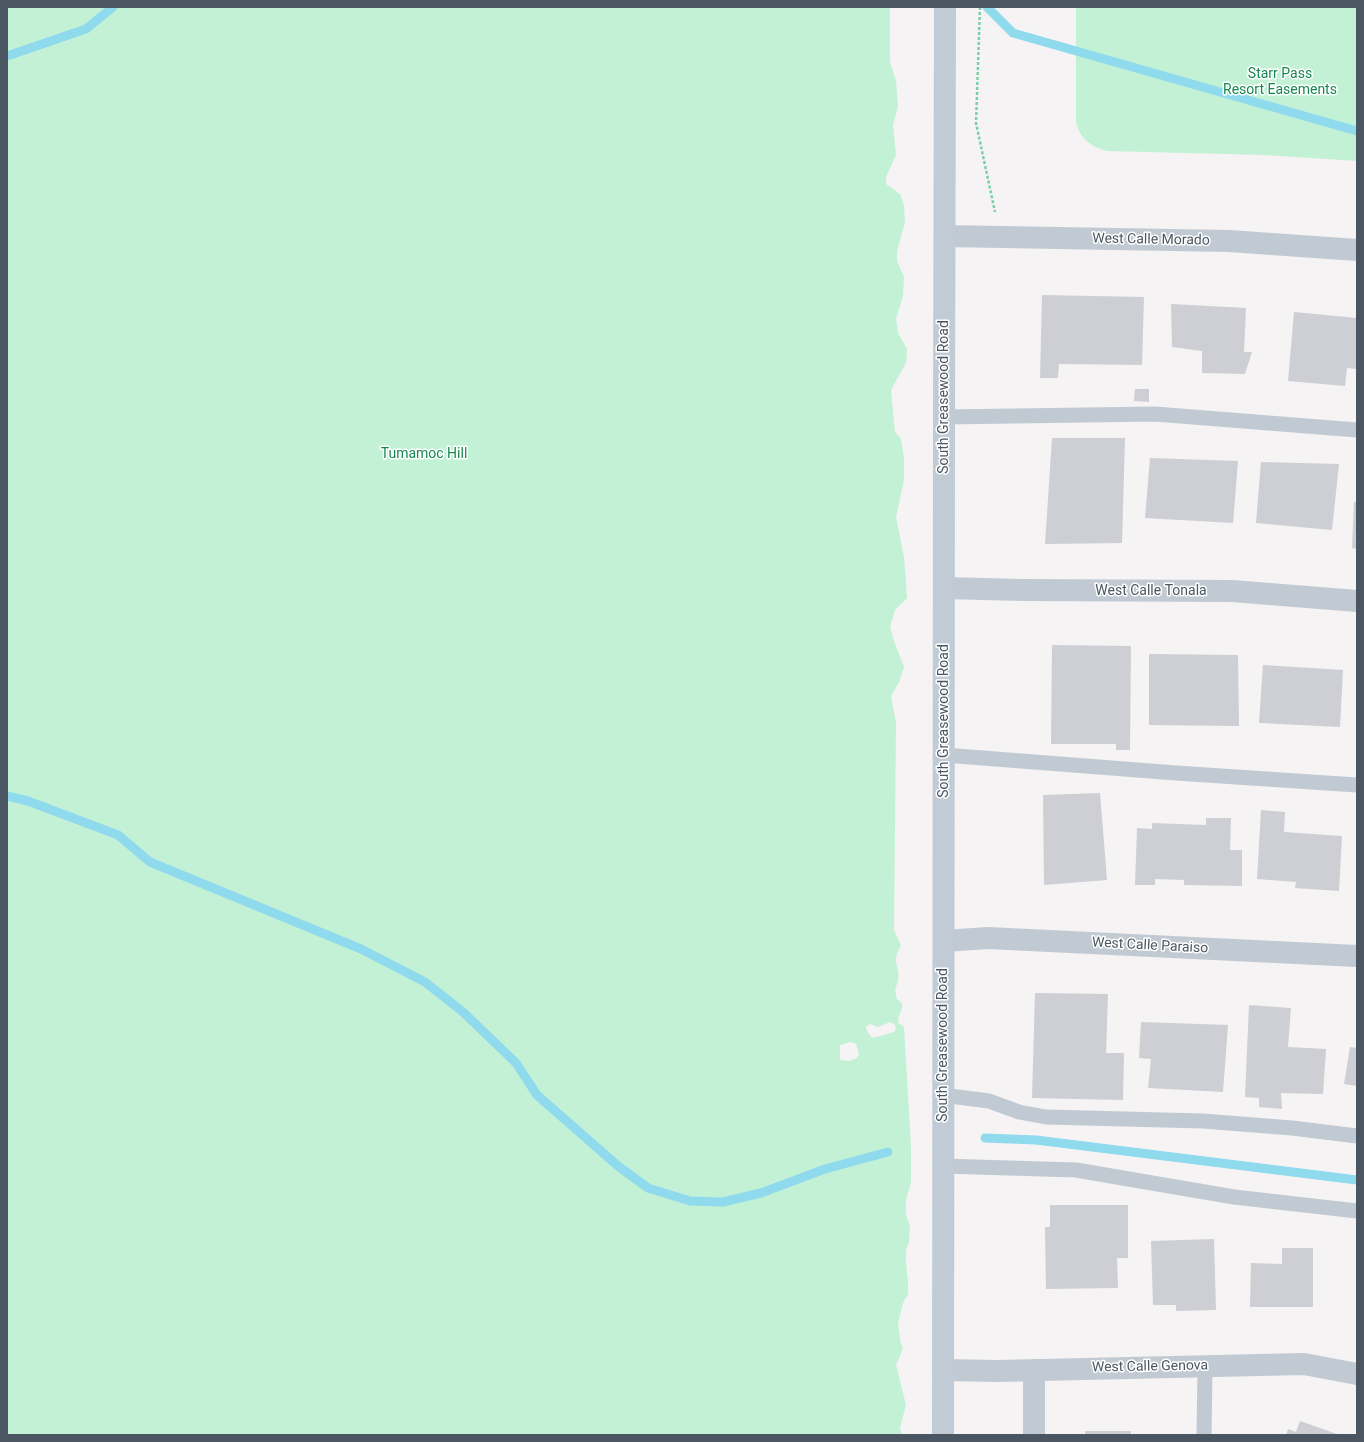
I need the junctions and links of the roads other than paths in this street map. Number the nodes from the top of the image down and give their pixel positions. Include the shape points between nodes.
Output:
1 (946, 7) edge
2 (945, 236) junction
3 (1357, 250) edge
4 (944, 417) junction
5 (1357, 430) edge
6 (944, 588) junction
7 (1357, 601) edge
8 (944, 755) junction
9 (1357, 785) edge
10 (944, 940) junction
11 (1357, 956) edge
12 (942, 1095) junction
13 (1357, 1136) edge
14 (942, 1166) junction
15 (1357, 1211) edge
16 (1205, 1366) junction
17 (943, 1370) junction
18 (1034, 1370) junction
19 (1357, 1374) edge
20 (943, 1435) edge
21 (1034, 1435) edge
22 (1204, 1435) edge

1 - 2 main road, South Greasewood Road
2 - 3 street, West Calle Morado via 1228,241
2 - 4 main road, South Greasewood Road
4 - 5 lane via 1156,414
4 - 6 main road, South Greasewood Road
6 - 7 street, West Calle Tonala via 1232,591
6 - 8 main road, South Greasewood Road
8 - 9 lane
8 - 10 main road, South Greasewood Road
10 - 11 street, West Calle Paraiso via 988,938
10 - 12 main road, South Greasewood Road
12 - 13 lane via 989,1101 1019,1112 1046,1117 1204,1121
12 - 14 main road, South Greasewood Road
14 - 15 lane via 1076,1170 1234,1197
14 - 17 main road, South Greasewood Road
16 - 18 street, West Calle Genova
16 - 19 street, West Calle Genova via 1304,1364
16 - 22 lane
17 - 18 street, West Calle Genova
17 - 20 main road, South Greasewood Road
18 - 21 street

